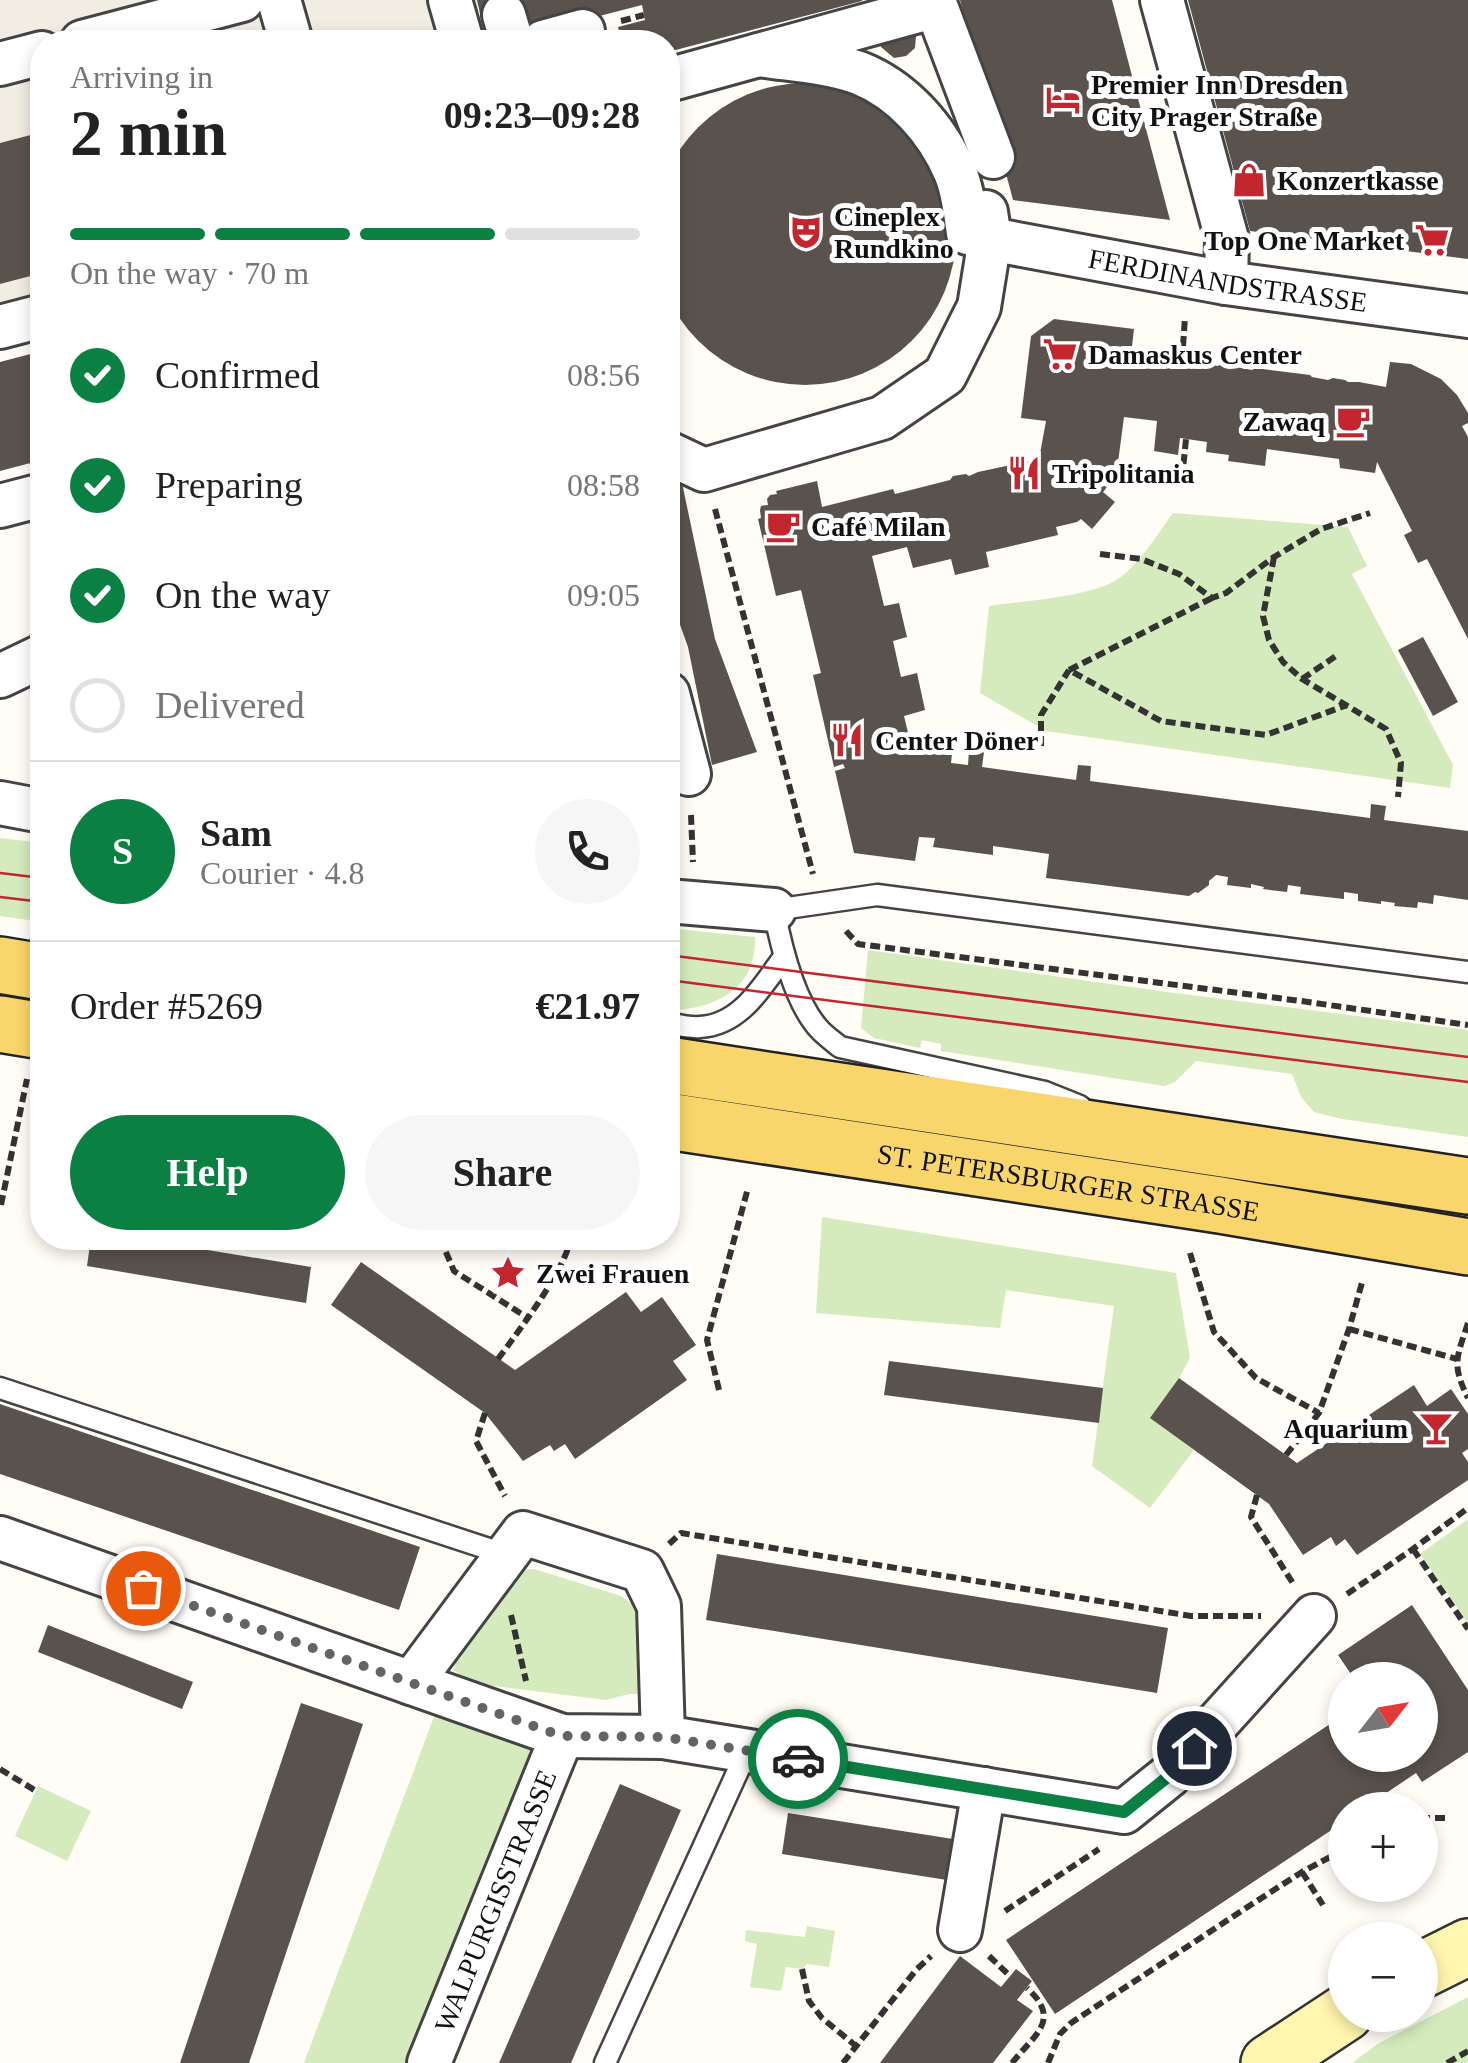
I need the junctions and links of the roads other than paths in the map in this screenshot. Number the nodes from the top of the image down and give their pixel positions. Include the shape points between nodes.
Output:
1 (242, 0) edge
2 (280, 0) edge
3 (450, 0) edge
4 (1162, 0) edge
5 (936, 3) edge
6 (128, 30) edge
7 (288, 30) edge
8 (459, 30) edge
9 (759, 55) junction
10 (30, 56) edge
11 (0, 64) edge
12 (680, 77) edge
13 (953, 123) junction
14 (998, 204) junction
15 (1226, 283) junction
16 (1468, 316) edge
17 (30, 319) edge
18 (0, 327) edge
19 (686, 462) edge
20 (30, 498) edge
21 (0, 506) edge
22 (30, 662) edge
23 (0, 676) edge
24 (680, 738) edge
25 (690, 774) road end
26 (0, 803) edge
27 (30, 809) edge
28 (681, 902) edge
29 (774, 910) junction
30 (784, 958) junction
31 (0, 965) edge
32 (30, 970) edge
33 (1468, 972) edge
34 (0, 1024) edge
35 (680, 1025) edge
36 (30, 1051) edge
37 (680, 1067) edge
38 (680, 1123) edge
39 (1166, 1140) junction
40 (1226, 1150) junction
41 (1468, 1186) edge
42 (1220, 1204) junction
43 (1468, 1246) edge
44 (0, 1388) edge
45 (0, 1538) edge
46 (511, 1551) junction
47 (1314, 1616) road end
48 (412, 1683) junction
49 (545, 1730) junction
50 (664, 1737) junction
51 (747, 1750) junction
52 (984, 1789) junction
53 (960, 1930) dead end
54 (1468, 1947) edge
55 (1438, 1962) edge
56 (1328, 2024) edge
57 (429, 2063) edge
58 (605, 2063) edge
59 (1269, 2063) edge

1 - 6 street
2 - 7 street
3 - 8 street
4 - 15 street via 1227,238
5 - 9 street
5 - 13 street
9 - 12 street
9 - 13 street via 859,74 917,113
10 - 11 street
13 - 14 street
13 - 14 street via 968,232
14 - 15 street, FERDINANDSTRASSE
14 - 19 street via 980,307 945,375 882,418
15 - 16 street, FERDINANDSTRASSE
17 - 18 street
20 - 21 street
22 - 23 street
24 - 25 street
26 - 27 street
28 - 29 street
29 - 30 lane
29 - 33 lane via 876,895
30 - 35 lane via 751,1002 727,1020
30 - 39 lane via 818,1029 840,1047 1045,1092
31 - 32 main road
34 - 36 main road
37 - 39 main road, ST. PETERSBURGER STRASSE
38 - 42 main road, ST. PETERSBURGER STRASSE
39 - 40 main road, ST. PETERSBURGER STRASSE
40 - 41 main road, ST. PETERSBURGER STRASSE
40 - 42 main road
42 - 43 main road, ST. PETERSBURGER STRASSE
44 - 46 lane
45 - 48 street
46 - 48 street
46 - 50 street via 642,1570 658,1606
47 - 52 street via 1170,1775 1124,1812
48 - 49 street
49 - 50 street
49 - 57 street, WALPURGISSTRASSE
50 - 51 street
51 - 52 street
51 - 58 lane
52 - 53 street
54 - 55 main road
56 - 59 main road

